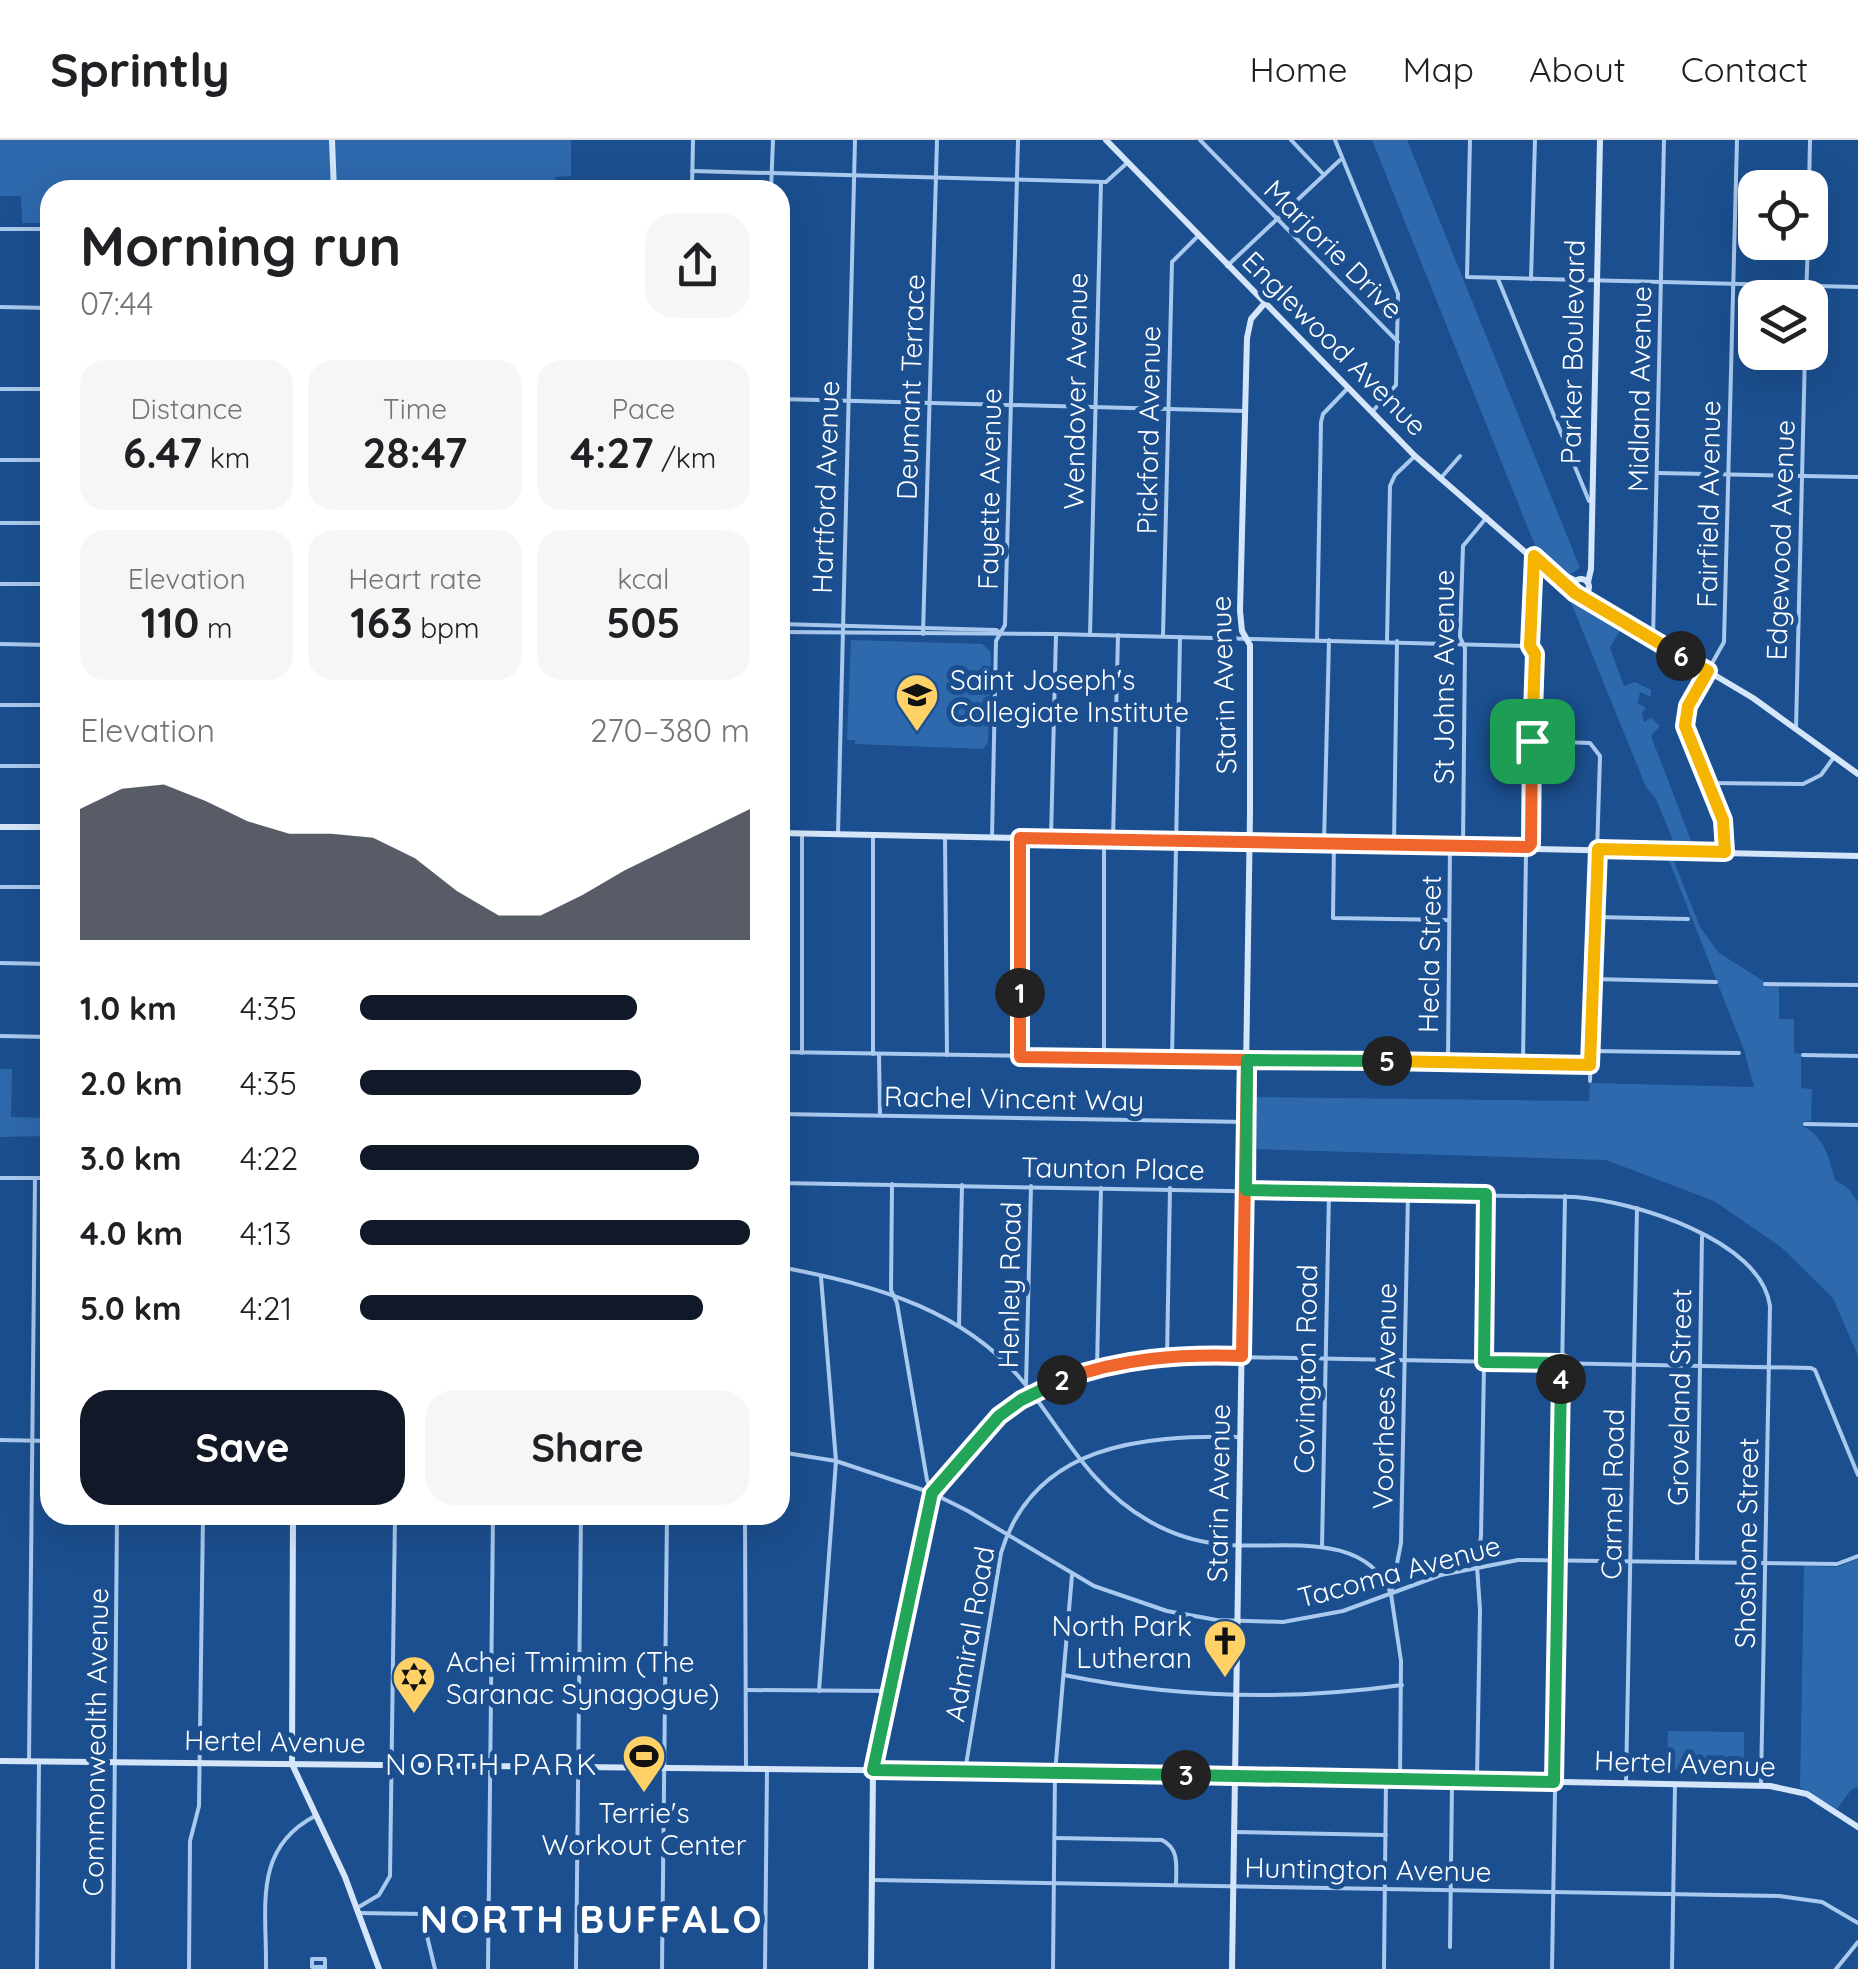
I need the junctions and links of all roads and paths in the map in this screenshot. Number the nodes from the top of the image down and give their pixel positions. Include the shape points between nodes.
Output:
1 (332, 140) edge
2 (693, 140) edge
3 (773, 140) edge
4 (854, 140) edge
5 (936, 140) edge
6 (1018, 140) edge
7 (1106, 140) edge
8 (1200, 140) edge
9 (1291, 140) edge
10 (1335, 140) edge
11 (1470, 140) edge
12 (1535, 140) edge
13 (1600, 140) edge
14 (1664, 140) edge
15 (1737, 140) edge
16 (1810, 140) edge
17 (1342, 158) junction
18 (1127, 162) junction
19 (1809, 170) edge
20 (692, 171) junction
21 (772, 173) junction
22 (854, 175) junction
23 (1324, 175) junction
24 (936, 177) junction
25 (334, 180) edge
26 (692, 180) edge
27 (772, 180) edge
28 (1017, 180) junction
29 (1101, 182) junction
30 (1276, 219) junction
31 (0, 229) edge
32 (40, 229) edge
33 (1198, 236) junction
34 (1228, 266) junction
35 (1498, 278) junction
36 (1531, 279) junction
37 (1597, 280) junction
38 (1661, 282) junction
39 (1733, 284) junction
40 (1738, 284) edge
41 (1828, 286) edge
42 (1858, 287) edge
43 (1264, 304) junction
44 (0, 307) edge
45 (40, 308) edge
46 (1398, 342) junction
47 (1805, 370) edge
48 (1348, 388) junction
49 (0, 389) edge
50 (40, 390) edge
51 (790, 399) edge
52 (848, 400) junction
53 (929, 403) junction
54 (1010, 405) junction
55 (1094, 407) junction
56 (1168, 409) junction
57 (1246, 411) junction
58 (1372, 412) junction
59 (1415, 456) junction
60 (1460, 456) dead end
61 (0, 460) edge
62 (40, 460) edge
63 (1656, 472) junction
64 (1728, 474) junction
65 (1802, 476) junction
66 (1858, 477) edge
67 (1440, 479) junction
68 (1591, 506) junction
69 (1487, 517) junction
70 (0, 523) edge
71 (40, 523) edge
72 (1534, 556) junction
73 (1590, 564) junction
74 (1576, 583) junction
75 (0, 584) edge
76 (40, 584) edge
77 (1589, 585) junction
78 (1580, 595) junction
79 (1598, 604) junction
80 (790, 625) edge
81 (923, 627) junction
82 (841, 629) junction
83 (790, 632) edge
84 (922, 634) junction
85 (1001, 634) junction
86 (1056, 634) junction
87 (1090, 635) junction
88 (1118, 636) junction
89 (1163, 636) junction
90 (1180, 637) junction
91 (1247, 638) junction
92 (1653, 639) junction
93 (1317, 640) junction
94 (1329, 640) junction
95 (1387, 641) junction
96 (1397, 641) junction
97 (1463, 643) junction
98 (0, 644) edge
99 (40, 644) edge
100 (1530, 646) junction
101 (1708, 671) junction
102 (0, 705) edge
103 (40, 705) edge
104 (1796, 729) junction
105 (1532, 741) junction
106 (1834, 758) junction
107 (0, 766) edge
108 (40, 766) edge
109 (1858, 774) edge
110 (1707, 783) junction
111 (0, 826) edge
112 (40, 827) edge
113 (790, 833) edge
114 (802, 834) junction
115 (838, 834) junction
116 (872, 835) junction
117 (946, 836) junction
118 (992, 837) junction
119 (1020, 838) junction
120 (1051, 838) junction
121 (1109, 839) junction
122 (1175, 840) junction
123 (1250, 842) junction
124 (1324, 843) junction
125 (1334, 843) junction
126 (1394, 844) junction
127 (1450, 846) junction
128 (1463, 846) junction
129 (1528, 847) junction
130 (1598, 849) junction
131 (1725, 852) junction
132 (1858, 856) edge
133 (0, 887) edge
134 (40, 887) edge
135 (1595, 917) junction
136 (1688, 919) dead end
137 (1449, 920) junction
138 (0, 963) edge
139 (40, 964) edge
140 (1593, 979) junction
141 (1716, 982) dead end
142 (1765, 984) dead end
143 (1858, 985) edge
144 (0, 1036) edge
145 (40, 1038) edge
146 (1591, 1051) junction
147 (790, 1052) edge
148 (802, 1053) junction
149 (1739, 1053) dead end
150 (876, 1054) junction
151 (1803, 1055) dead end
152 (947, 1056) junction
153 (1858, 1056) edge
154 (1020, 1057) junction
155 (1104, 1058) junction
156 (1172, 1059) junction
157 (1247, 1060) junction
158 (1448, 1062) junction
159 (1523, 1064) junction
160 (1590, 1065) junction
161 (1590, 1081) dead end
162 (790, 1114) edge
163 (880, 1116) junction
164 (1246, 1122) junction
165 (1805, 1124) dead end
166 (1858, 1125) edge
167 (0, 1178) edge
168 (34, 1178) junction
169 (40, 1178) edge
170 (790, 1182) edge
171 (892, 1184) junction
172 (962, 1185) junction
173 (1031, 1186) junction
174 (1100, 1188) junction
175 (1170, 1188) junction
176 (1246, 1190) junction
177 (1329, 1192) junction
178 (1408, 1193) junction
179 (1486, 1194) junction
180 (1565, 1196) junction
181 (1637, 1207) junction
182 (1702, 1234) junction
183 (790, 1269) edge
184 (821, 1275) junction
185 (892, 1294) junction
186 (1770, 1300) joint
187 (959, 1325) junction
188 (1167, 1356) junction
189 (1242, 1356) junction
190 (1326, 1359) junction
191 (1405, 1360) junction
192 (1484, 1362) junction
193 (1562, 1363) junction
194 (1634, 1364) junction
195 (1700, 1365) junction
196 (1769, 1367) junction
197 (1097, 1368) junction
198 (1026, 1385) junction
199 (1033, 1394) junction
200 (1241, 1438) junction
201 (0, 1440) edge
202 (32, 1441) junction
203 (40, 1441) edge
204 (790, 1454) edge
205 (1079, 1460) junction
206 (836, 1461) junction
207 (1858, 1475) edge
208 (932, 1493) junction
209 (117, 1525) edge
210 (203, 1525) edge
211 (294, 1525) edge
212 (395, 1525) edge
213 (493, 1525) edge
214 (582, 1525) edge
215 (667, 1525) edge
216 (745, 1525) edge
217 (1007, 1535) junction
218 (1240, 1545) junction
219 (1322, 1546) junction
220 (1858, 1556) edge
221 (1558, 1559) junction
222 (1630, 1560) junction
223 (1697, 1561) junction
224 (1765, 1562) junction
225 (1477, 1566) junction
226 (1072, 1575) junction
227 (1391, 1594) junction
228 (1238, 1622) junction
229 (1063, 1674) junction
230 (1402, 1685) junction
231 (746, 1690) junction
232 (819, 1690) junction
233 (889, 1691) junction
234 (1237, 1695) junction
235 (0, 1761) edge
236 (29, 1762) junction
237 (38, 1762) junction
238 (114, 1762) junction
239 (200, 1763) junction
240 (292, 1764) junction
241 (392, 1766) junction
242 (490, 1766) junction
243 (578, 1768) junction
244 (665, 1768) junction
245 (746, 1769) junction
246 (767, 1769) junction
247 (873, 1770) junction
248 (965, 1772) junction
249 (1055, 1772) junction
250 (1236, 1776) junction
251 (1386, 1778) junction
252 (1400, 1778) junction
253 (1452, 1780) junction
254 (1477, 1780) junction
255 (1554, 1782) junction
256 (1626, 1783) junction
257 (1675, 1784) junction
258 (1761, 1786) junction
259 (316, 1816) junction
260 (1858, 1827) edge
261 (1234, 1832) junction
262 (1386, 1835) junction
263 (1055, 1838) junction
264 (872, 1880) junction
265 (1054, 1882) junction
266 (1176, 1885) junction
267 (1234, 1886) junction
268 (1385, 1888) junction
269 (1450, 1890) junction
270 (1554, 1893) junction
271 (1673, 1894) junction
272 (358, 1910) junction
273 (427, 1914) junction
274 (488, 1914) junction
275 (1858, 1923) edge
276 (1858, 1942) edge
277 (1450, 1947) dead end
278 (37, 1969) edge
279 (113, 1969) edge
280 (189, 1969) edge
281 (266, 1969) edge
282 (379, 1969) edge
283 (435, 1969) edge
284 (488, 1969) edge
285 (576, 1969) edge
286 (662, 1969) edge
287 (765, 1969) edge
288 (871, 1969) edge
289 (1053, 1969) edge
290 (1232, 1969) edge
291 (1384, 1969) edge
292 (1552, 1969) edge
293 (1672, 1969) edge
294 (1836, 1969) edge

1 - 25 street
2 - 20 street
3 - 21 street
4 - 22 street, Hartford Avenue
5 - 24 street, Deumant Terrace
6 - 28 street, Fayette Avenue
7 - 18 street, Englewood Avenue
8 - 30 street, Marjorie Drive
9 - 23 street
10 - 17 street
11 - 35 street via 1467,277
12 - 36 street
13 - 37 street, Parker Boulevard
14 - 38 street, Midland Avenue
15 - 39 street, Fairfield Avenue
16 - 19 street
17 - 23 street
17 - 46 street via 1398,294
18 - 29 street
18 - 33 street, Englewood Avenue
20 - 21 street
20 - 26 street
21 - 22 street
21 - 27 street
22 - 24 street
22 - 52 street, Hartford Avenue
23 - 30 street
24 - 28 street
24 - 53 street, Deumant Terrace
28 - 29 street
28 - 54 street, Fayette Avenue
29 - 55 street, Wendover Avenue
30 - 34 street
30 - 46 street, Marjorie Drive
31 - 32 street
33 - 34 street, Englewood Avenue
33 - 56 street, Pickford Avenue via 1172,262
34 - 43 street, Englewood Avenue
35 - 36 street
35 - 68 street
36 - 37 street
37 - 38 street
37 - 68 street, Parker Boulevard
38 - 39 street
38 - 63 street, Midland Avenue
39 - 40 street
39 - 64 street, Fairfield Avenue
41 - 42 street
43 - 48 street, Englewood Avenue
43 - 57 street, Starin Avenue via 1248,328
44 - 45 street
46 - 58 street via 1395,388
47 - 65 street, Edgewood Avenue
48 - 58 street, Englewood Avenue
48 - 93 street via 1322,418
49 - 50 street
51 - 52 street
52 - 53 street
52 - 82 street, Hartford Avenue
53 - 54 street
53 - 81 street, Deumant Terrace
54 - 55 street
54 - 85 street, Fayette Avenue
55 - 56 street
55 - 87 street, Wendover Avenue
56 - 57 street
56 - 89 street, Pickford Avenue
57 - 91 street, Starin Avenue via 1240,611
58 - 59 street, Englewood Avenue
59 - 67 street, Englewood Avenue
59 - 95 street via 1390,486
60 - 67 street
61 - 62 street
63 - 64 street
63 - 92 street, Midland Avenue
64 - 65 street
64 - 101 street, Fairfield Avenue via 1724,642
65 - 66 street
65 - 104 street, Edgewood Avenue
67 - 69 street, Englewood Avenue
68 - 73 street, Parker Boulevard
69 - 72 street, Englewood Avenue
69 - 97 street, St Johns Avenue via 1462,546
70 - 71 street
72 - 74 street, Englewood Avenue via 1550,573
72 - 100 street
73 - 74 street
73 - 77 street, Parker Boulevard
74 - 77 street, Englewood Avenue
74 - 78 street, Englewood Avenue
75 - 76 street
77 - 78 street
77 - 79 street, Englewood Avenue
78 - 79 street, Englewood Avenue
79 - 92 street, Englewood Avenue
80 - 82 street
81 - 82 street
81 - 84 street, Deumant Terrace
81 - 85 street
82 - 83 street
82 - 84 street
82 - 115 street, Hartford Avenue
84 - 85 street
85 - 86 street
85 - 118 street, Fayette Avenue
86 - 87 street
86 - 120 street
87 - 88 street
88 - 89 street
88 - 121 street
89 - 90 street
90 - 91 street
90 - 122 street
91 - 93 street
91 - 123 street, Starin Avenue
92 - 101 street, Englewood Avenue
93 - 94 street
94 - 95 street
94 - 124 street
95 - 96 street
96 - 97 street
96 - 126 street
97 - 100 street
97 - 128 street, St Johns Avenue
98 - 99 street
100 - 105 street
101 - 104 street, Englewood Avenue
101 - 110 street, Fairfield Avenue via 1685,720
102 - 103 street
104 - 106 street, Englewood Avenue
105 - 129 street
105 - 130 street via 1590,742 1599,751
106 - 109 street, Englewood Avenue
106 - 110 street via 1803,784
107 - 108 street
110 - 131 street, Fairfield Avenue via 1724,825
111 - 112 street
113 - 114 street
114 - 115 street
114 - 148 street
115 - 116 street
116 - 117 street
116 - 150 street
117 - 118 street
117 - 152 street
118 - 119 street
119 - 120 street
119 - 154 street
120 - 121 street
121 - 122 street
121 - 155 street
122 - 123 street
122 - 156 street
123 - 124 street
123 - 157 street, Starin Avenue
124 - 125 street
125 - 126 street
125 - 137 street via 1333,918
126 - 127 street
127 - 128 street
127 - 137 street, Hecla Street
128 - 129 street
129 - 130 street
129 - 159 street
130 - 131 street
130 - 135 street
131 - 132 street
133 - 134 street
135 - 136 street
135 - 140 street
137 - 158 street, Hecla Street
138 - 139 street
140 - 141 street
140 - 146 street
142 - 143 street
144 - 145 street
146 - 149 street
146 - 160 street
147 - 148 street
148 - 150 street
150 - 152 street
150 - 163 street
151 - 153 street
152 - 154 street
154 - 155 street
155 - 156 street
156 - 157 street
157 - 158 street
157 - 164 street, Starin Avenue
158 - 159 street
159 - 160 street
160 - 161 street
162 - 163 street, Rachel Vincent Way
163 - 164 street, Rachel Vincent Way
164 - 176 street, Starin Avenue
165 - 166 street
167 - 168 street
168 - 169 street
168 - 202 street
170 - 171 street, Taunton Place
171 - 172 street, Taunton Place
171 - 185 street
172 - 173 street, Taunton Place
172 - 187 street
173 - 174 street, Taunton Place
173 - 198 street, Henley Road
174 - 175 street, Taunton Place
174 - 197 street
175 - 176 street, Taunton Place
175 - 188 street
176 - 177 street, Taunton Place
176 - 189 street, Starin Avenue
177 - 178 street, Taunton Place
177 - 190 street, Covington Road
178 - 179 street, Taunton Place
178 - 191 street, Voorhees Avenue
179 - 180 street, Taunton Place
179 - 192 street
180 - 181 street, Taunton Place
180 - 193 street
181 - 182 street, Taunton Place
181 - 194 street, Carmel Road
182 - 186 street, Taunton Place via 1752,1269
182 - 195 street, Groveland Street
183 - 184 street
184 - 185 street
184 - 206 street
185 - 187 street
185 - 208 street
186 - 196 street, Shoshone Street
187 - 198 street
188 - 189 street
188 - 197 street
189 - 190 street
189 - 200 street, Starin Avenue
190 - 191 street
190 - 219 street, Covington Road
191 - 192 street
191 - 227 street, Voorhees Avenue via 1401,1543
192 - 193 street
192 - 225 street
193 - 194 street
193 - 221 street
194 - 195 street
194 - 222 street, Carmel Road
195 - 196 street
195 - 223 street, Groveland Street
196 - 207 street via 1816,1372
196 - 224 street, Shoshone Street
197 - 199 street
198 - 199 street
199 - 205 street
199 - 208 street via 999,1416
200 - 205 street, Admiral Road via 1152,1439
200 - 218 street, Starin Avenue
201 - 202 street
202 - 203 street
202 - 236 street
204 - 206 street, Tacoma Avenue
205 - 217 street, Admiral Road via 1038,1488
205 - 218 street via 1108,1493 1152,1523 1188,1538
206 - 208 street, Tacoma Avenue
206 - 232 street
208 - 217 street, Tacoma Avenue
208 - 233 street
209 - 238 street, Commonwealth Avenue
210 - 239 street
211 - 240 street
212 - 241 street
213 - 242 street
214 - 243 street
215 - 244 street
216 - 231 street
217 - 226 street, Tacoma Avenue
217 - 248 street, Admiral Road
218 - 219 street
218 - 228 street, Starin Avenue
219 - 227 street via 1365,1561
220 - 224 street, Tacoma Avenue via 1837,1564
221 - 222 street, Tacoma Avenue
221 - 225 street, Tacoma Avenue
221 - 255 street
222 - 223 street, Tacoma Avenue
222 - 256 street, Carmel Road
223 - 224 street, Tacoma Avenue
224 - 258 street, Shoshone Street
225 - 227 street, Tacoma Avenue
225 - 254 street
226 - 228 street, Tacoma Avenue via 1166,1611
226 - 229 street
227 - 228 street, Tacoma Avenue via 1343,1612
227 - 230 street, Voorhees Avenue
228 - 234 street, Starin Avenue
229 - 234 street via 1152,1690
229 - 249 street
230 - 234 street
230 - 252 street, Voorhees Avenue
231 - 232 street
231 - 245 street
232 - 233 street
233 - 247 street
234 - 250 street, Starin Avenue
235 - 236 street, Hertel Avenue
236 - 237 street, Hertel Avenue
237 - 238 street, Hertel Avenue
237 - 278 street
238 - 239 street, Hertel Avenue
238 - 279 street, Commonwealth Avenue
239 - 240 street, Hertel Avenue
239 - 280 street via 199,1811 190,1841
240 - 241 street, Hertel Avenue
240 - 259 street
241 - 242 street, Hertel Avenue
241 - 272 street via 390,1876
242 - 243 street, Hertel Avenue
242 - 274 street
243 - 244 street, Hertel Avenue
243 - 285 street
244 - 245 street, Hertel Avenue
244 - 286 street
245 - 246 street, Hertel Avenue
246 - 247 street, Hertel Avenue
246 - 287 street
247 - 248 street, Hertel Avenue
247 - 264 street
248 - 249 street, Hertel Avenue
249 - 250 street, Hertel Avenue
249 - 263 street
250 - 251 street, Hertel Avenue
250 - 261 street, Starin Avenue
251 - 252 street, Hertel Avenue
251 - 262 street
252 - 253 street, Hertel Avenue
253 - 254 street, Hertel Avenue
253 - 269 street
254 - 255 street, Hertel Avenue
255 - 256 street, Hertel Avenue
255 - 270 street
256 - 257 street, Hertel Avenue
257 - 258 street, Hertel Avenue
257 - 271 street
258 - 260 street, Hertel Avenue via 1807,1794
259 - 272 street
259 - 281 street via 287,1835 270,1864
261 - 262 street
261 - 267 street, Starin Avenue
262 - 268 street
263 - 265 street
263 - 266 street via 1162,1840 1176,1854
264 - 265 street, Huntington Avenue
264 - 288 street
265 - 266 street, Huntington Avenue
265 - 289 street
266 - 267 street, Huntington Avenue
267 - 268 street, Huntington Avenue
267 - 290 street, Starin Avenue
268 - 269 street, Huntington Avenue
268 - 291 street
269 - 270 street, Huntington Avenue
269 - 277 street
270 - 271 street, Huntington Avenue
270 - 292 street
271 - 275 street, Huntington Avenue via 1796,1897 1829,1905
271 - 293 street
272 - 273 street
272 - 282 street
273 - 274 street
273 - 283 street
274 - 284 street
276 - 294 street

